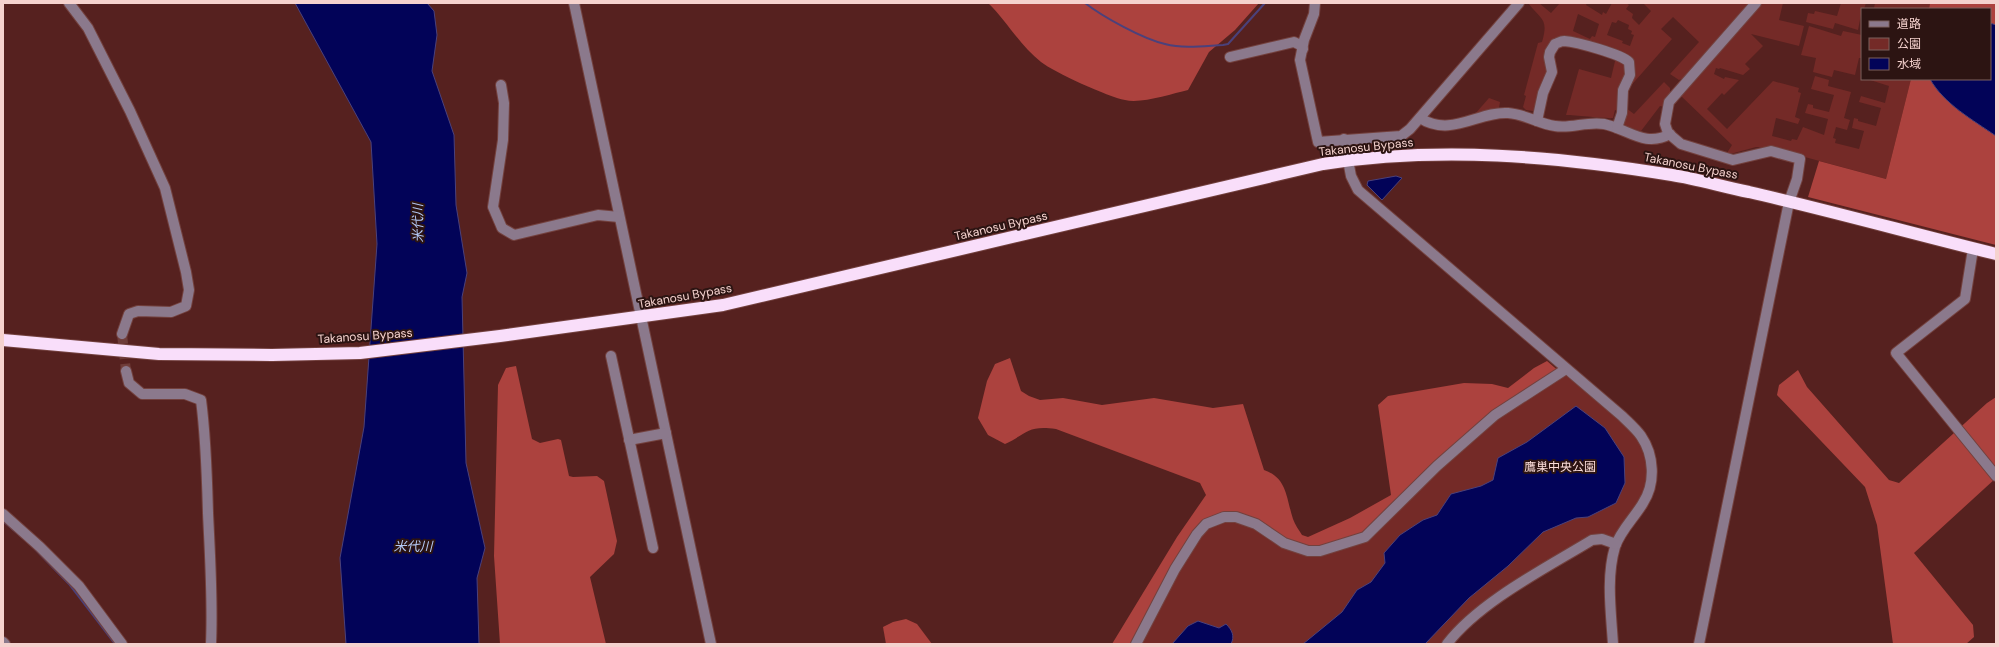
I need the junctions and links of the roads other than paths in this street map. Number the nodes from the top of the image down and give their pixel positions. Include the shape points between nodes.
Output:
1 (69, 3) edge
2 (574, 3) edge
3 (1315, 3) edge
4 (1519, 3) edge
5 (1756, 3) edge
6 (1302, 48) junction
7 (1230, 57) dead end
8 (501, 85) dead end
9 (1420, 118) junction
10 (1537, 121) junction
11 (1617, 128) junction
12 (1670, 134) junction
13 (1344, 139) junction
14 (1347, 161) junction
15 (1789, 202) junction
16 (619, 217) junction
17 (1973, 249) junction
18 (1996, 254) edge
19 (641, 318) junction
20 (122, 334) tunnel mouth
21 (3, 340) edge
22 (611, 356) dead end
23 (1566, 368) junction
24 (126, 371) tunnel mouth
25 (666, 433) junction
26 (630, 440) junction
27 (1996, 476) edge
28 (3, 514) edge
29 (1616, 544) junction
30 (653, 548) dead end
31 (122, 644) edge
32 (211, 644) edge
33 (711, 644) edge
34 (1136, 644) edge
35 (1447, 644) edge
36 (1613, 644) edge
37 (1699, 644) edge

1 - 20 street via 88,28 165,188 189,290 186,306 171,312 138,311 129,314
2 - 16 street
3 - 6 street via 1314,14
4 - 9 street
5 - 12 street via 1669,102 1665,124
6 - 7 street via 1294,42
6 - 13 street via 1300,60 1318,142
8 - 16 street via 504,103 503,140 493,207 502,228 514,235 598,215
9 - 10 street via 1433,124 1444,125 1469,122 1498,113 1510,113
9 - 13 street via 1401,136
10 - 11 street via 1556,126 1585,123
10 - 11 street via 1543,93 1552,72 1550,52 1556,44 1566,41 1614,53 1629,62 1630,75 1623,90 1622,113
11 - 12 street via 1652,140 1662,139
12 - 15 street via 1681,144 1733,160 1771,151 1800,159 1797,179
13 - 14 street
14 - 15 highway, Takanosu Bypass via 1461,154 1574,161 1674,175
14 - 19 highway, Takanosu Bypass via 1297,170 724,305
14 - 23 street via 1358,190
15 - 17 highway, Takanosu Bypass
15 - 37 street
16 - 19 street
17 - 18 highway, Takanosu Bypass
17 - 27 street via 1965,299 1896,353
19 - 21 highway, Takanosu Bypass via 360,353 158,354
19 - 25 street
22 - 26 street
23 - 29 street via 1626,420 1642,437 1648,450 1652,466 1644,501
23 - 34 street via 1495,415 1437,466 1365,537 1320,551 1308,551 1284,543 1256,524 1236,517 1224,517 1206,524 1197,534 1172,576
24 - 32 street via 129,383 142,394 185,394 201,400 208,476
25 - 26 street
25 - 33 street
26 - 30 street
28 - 31 street via 78,586
29 - 35 street via 1602,539 1592,540 1499,597
29 - 36 street via 1611,564

